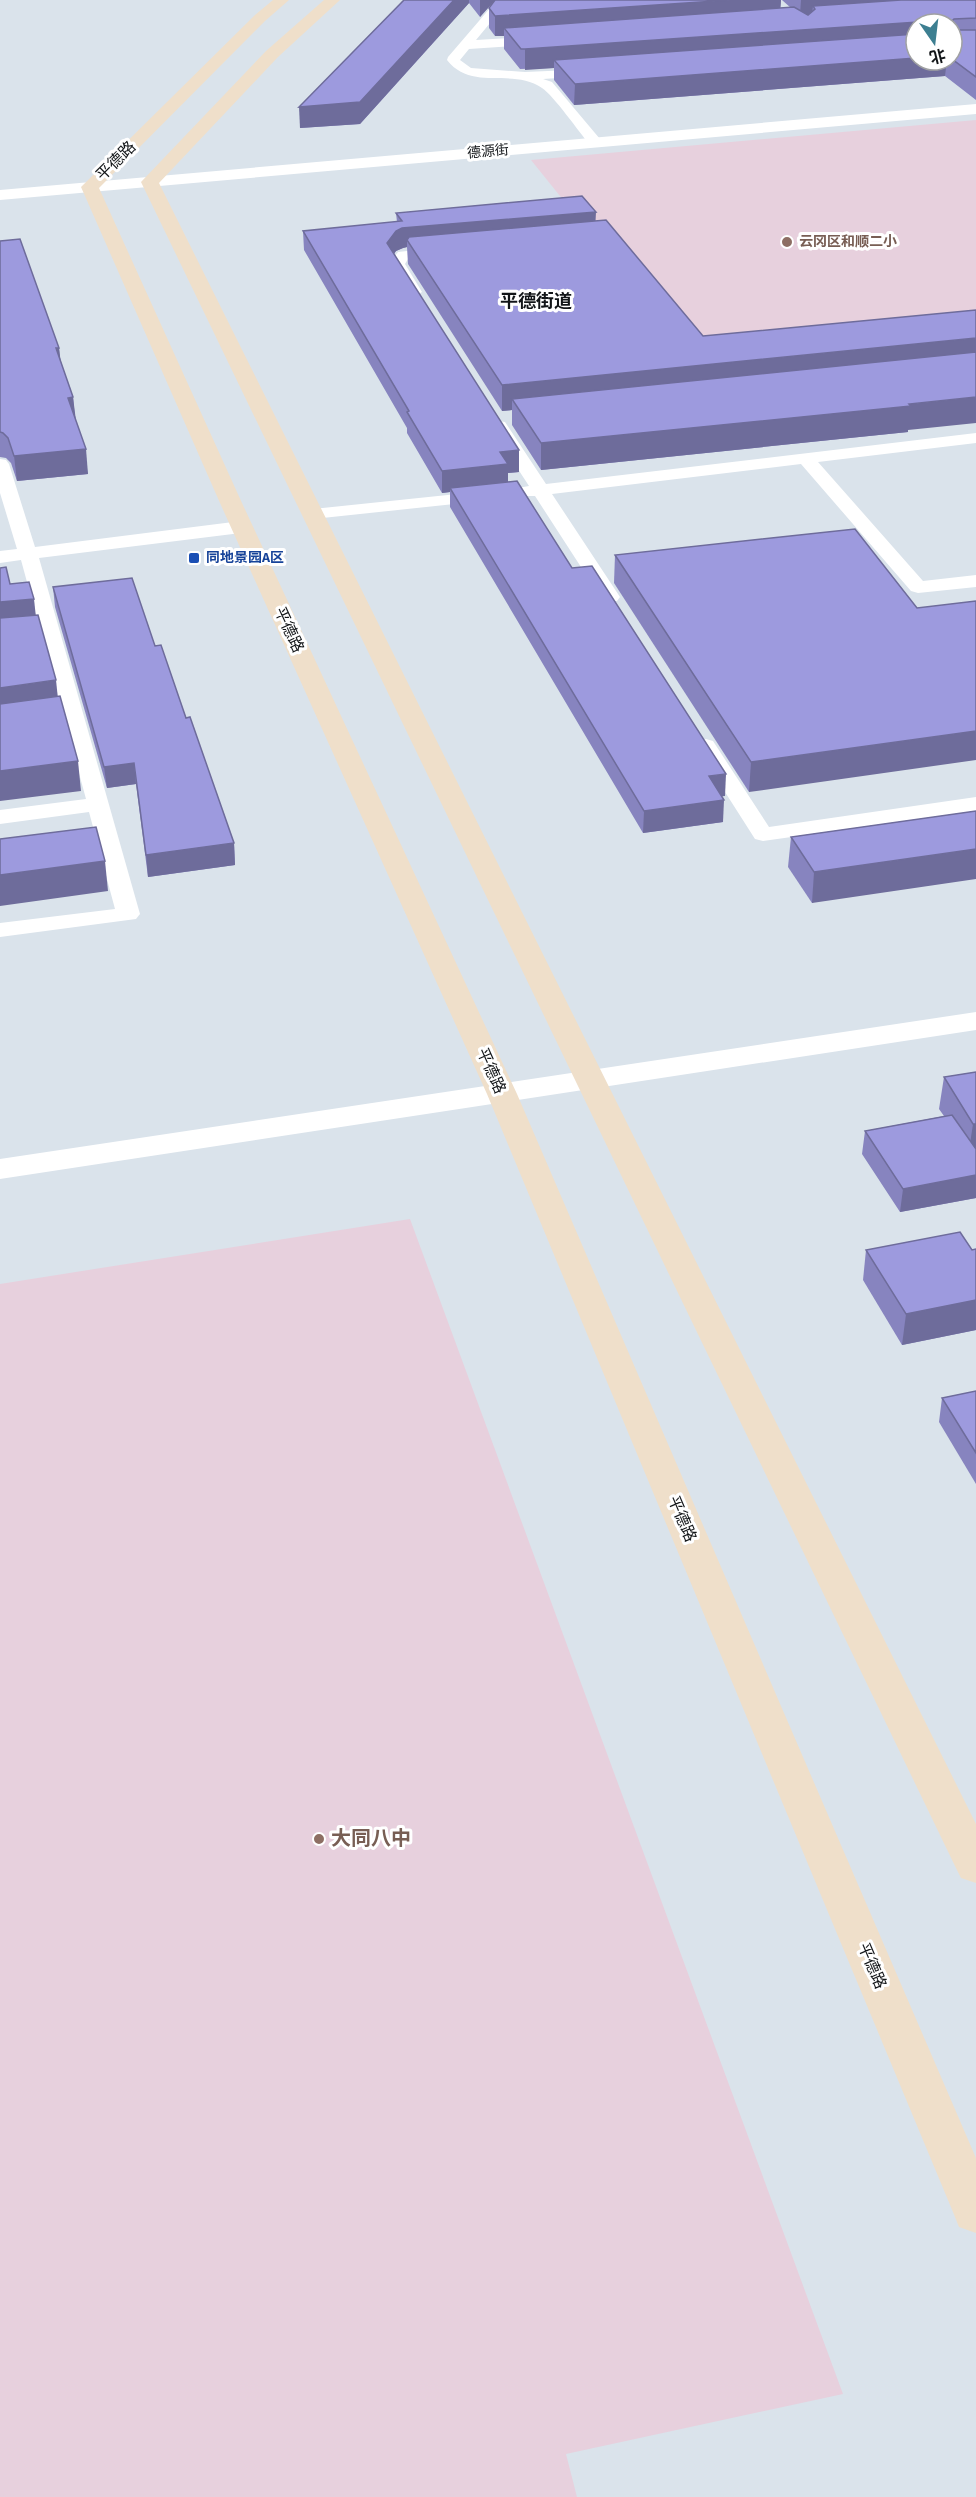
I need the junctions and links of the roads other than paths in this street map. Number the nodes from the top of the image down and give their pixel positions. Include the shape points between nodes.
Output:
1 (282, 0) edge
2 (333, 0) edge
3 (499, 5) edge
4 (517, 9) edge
5 (560, 39) edge
6 (465, 45) junction
7 (608, 70) edge
8 (525, 76) junction
9 (976, 108) edge
10 (596, 142) junction
11 (150, 182) junction
12 (90, 187) junction
13 (0, 195) edge
14 (462, 250) edge
15 (421, 303) edge
16 (518, 417) edge
17 (976, 438) edge
18 (805, 458) junction
19 (0, 464) edge
20 (540, 490) junction
21 (313, 514) junction
22 (9, 524) edge
23 (241, 527) junction
24 (28, 554) junction
25 (0, 557) edge
26 (976, 581) edge
27 (617, 608) edge
28 (73, 716) junction
29 (52, 719) edge
30 (693, 726) edge
31 (97, 804) junction
32 (976, 804) edge
33 (0, 817) edge
34 (0, 930) edge
35 (976, 1021) edge
36 (590, 1080) junction
37 (502, 1094) junction
38 (0, 1169) edge
39 (976, 1866) edge
40 (976, 2212) edge

1 - 12 main road, 平德路
2 - 11 main road via 272,54
3 - 4 lane
3 - 6 lane
5 - 6 lane
6 - 8 lane via 453,60 467,72
7 - 8 lane
8 - 10 lane via 547,85
9 - 10 street, 德源街
10 - 11 street, 德源街
11 - 12 street, 德源街
11 - 21 main road
12 - 13 street, 德源街
12 - 23 main road, 平德路
14 - 15 lane via 403,255 397,264
16 - 20 lane via 492,414
17 - 18 lane
18 - 20 lane
18 - 26 lane via 918,587
19 - 22 lane
20 - 21 lane
20 - 27 lane
21 - 36 main road
22 - 24 lane
23 - 24 lane
23 - 37 main road, 平德路
24 - 25 lane
24 - 28 lane via 40,635
28 - 29 lane
28 - 31 lane
30 - 32 lane via 764,834
31 - 33 lane
31 - 34 lane via 128,914
35 - 36 street
36 - 37 street
36 - 39 main road
37 - 38 street
37 - 40 main road, 平德路

